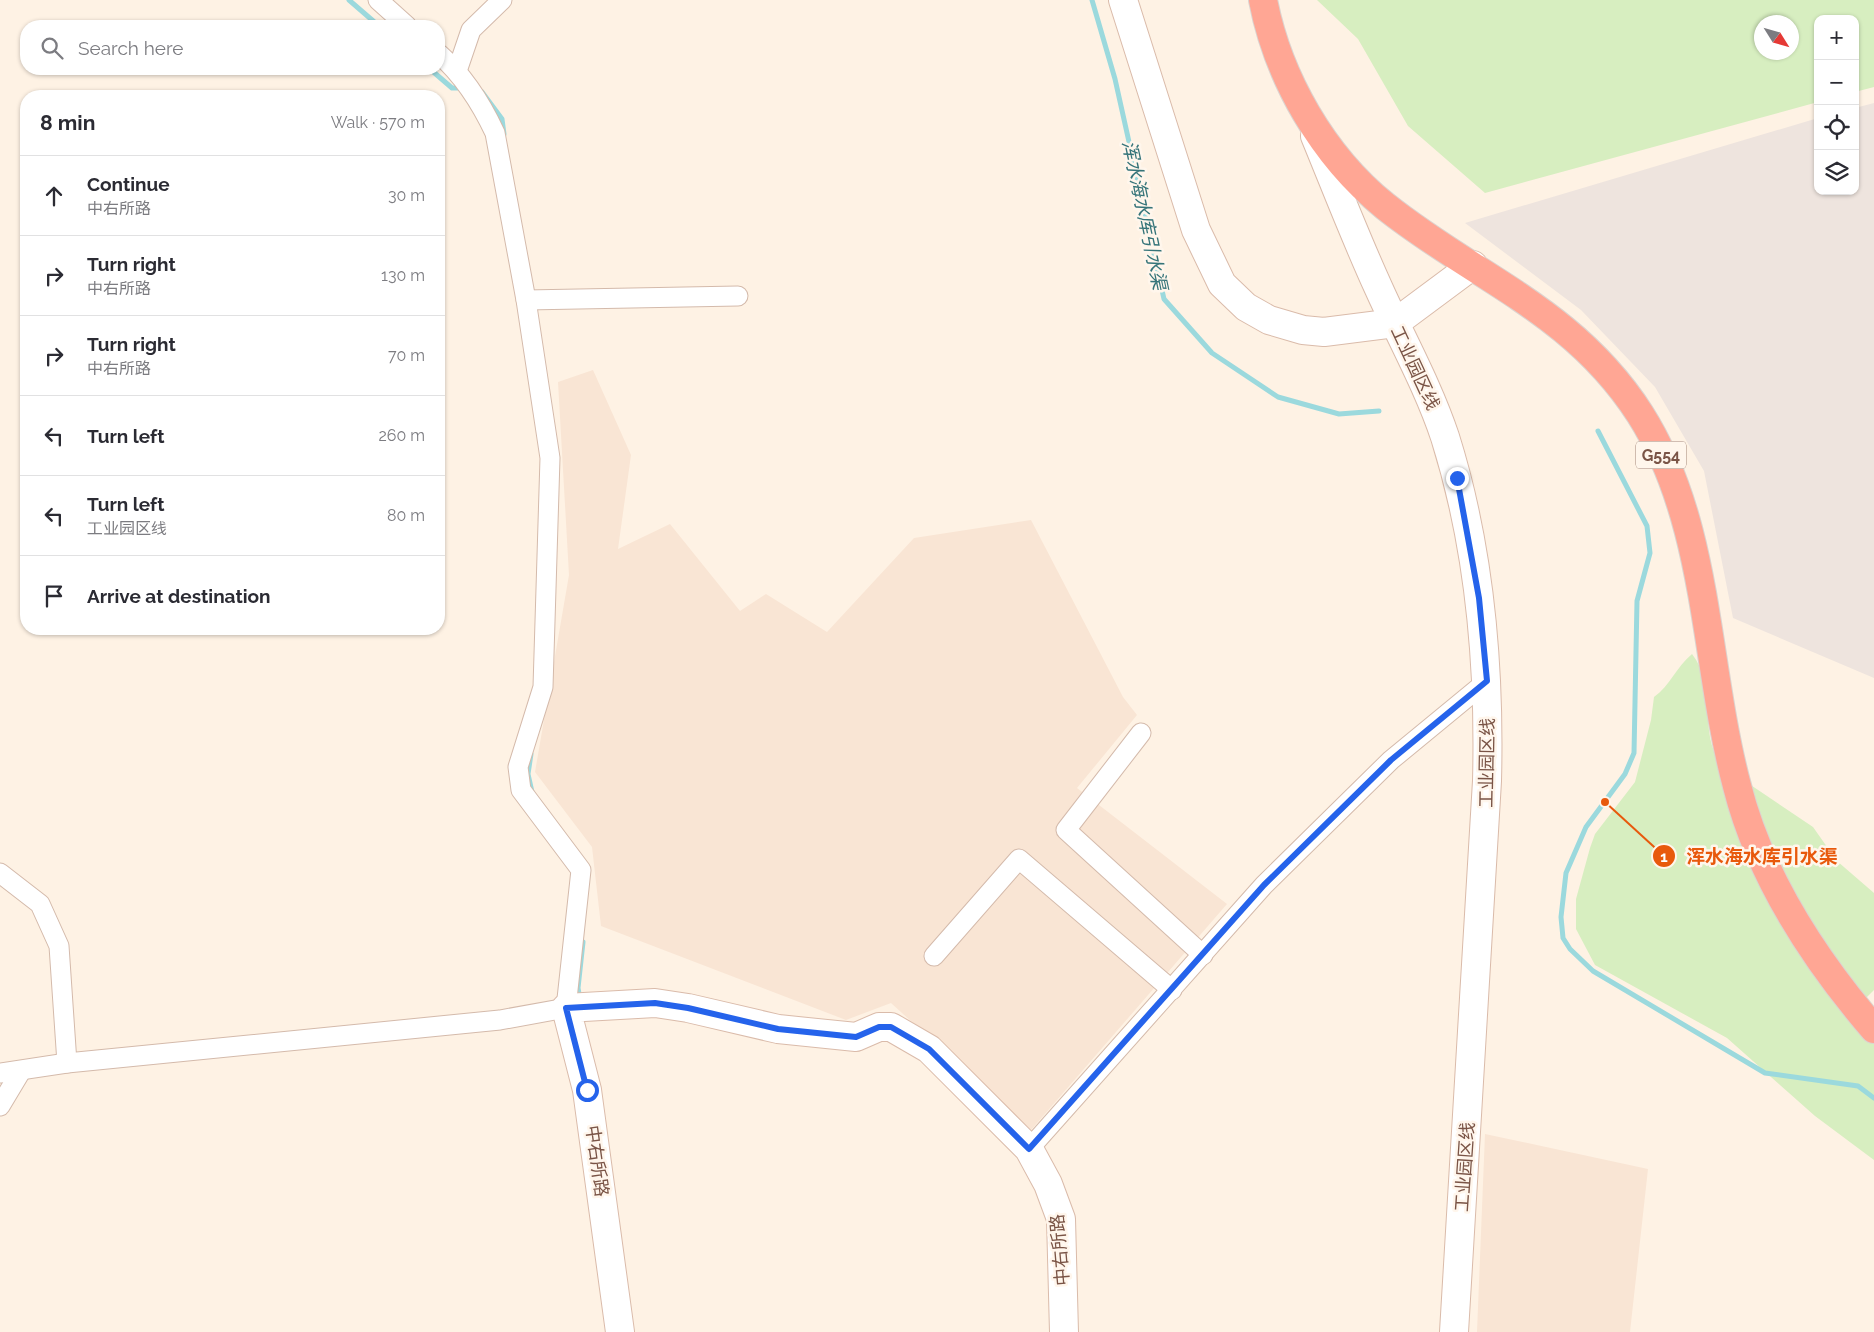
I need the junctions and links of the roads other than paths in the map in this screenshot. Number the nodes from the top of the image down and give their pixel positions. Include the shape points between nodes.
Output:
1 (378, 0) edge
2 (502, 0) edge
3 (1123, 0) edge
4 (1263, 0) edge
5 (401, 20) edge
6 (445, 60) edge
7 (465, 82) junction
8 (1302, 106) junction
9 (1473, 265) junction
10 (738, 296) dead end
11 (531, 300) junction
12 (1395, 323) junction
13 (1487, 681) junction
14 (1141, 733) dead end
15 (0, 873) edge
16 (1202, 955) junction
17 (934, 956) dead end
18 (1172, 990) junction
19 (576, 1008) junction
20 (1874, 1029) edge
21 (67, 1063) junction
22 (21, 1071) junction
23 (0, 1073) edge
24 (0, 1106) edge
25 (1029, 1149) junction
26 (620, 1332) edge
27 (1064, 1332) edge
28 (1454, 1332) edge

1 - 5 street
2 - 7 street via 471,30
3 - 12 street via 1196,230 1215,273 1227,290 1258,315 1303,330 1340,330
4 - 8 highway, G554 via 1275,44
6 - 7 street
7 - 11 street via 495,133
8 - 9 highway, G554 via 1322,137 1363,187 1406,222
8 - 12 street, 工业园区线
9 - 12 street
9 - 20 highway, G554 via 1538,307 1585,348 1625,392 1654,438 1678,497 1690,541 1727,747 1746,818 1792,915 1824,965
10 - 11 street
11 - 19 street via 550,458 543,687 518,767 521,790 582,870
12 - 13 street, 工业园区线 via 1436,412 1457,478 1479,598
13 - 16 street via 1391,760 1264,885
13 - 28 street, 工业园区线 via 1484,844
14 - 16 street via 1066,830
15 - 21 street via 40,904 59,946
16 - 18 street
17 - 18 street via 1019,860
18 - 25 street
19 - 21 street via 500,1020
19 - 25 street, 中右所路 via 655,1003 778,1029 856,1037 879,1027 891,1027 929,1049
19 - 26 street, 中右所路
21 - 22 street
22 - 23 street
22 - 24 street
25 - 27 street, 中右所路 via 1048,1184 1061,1219

